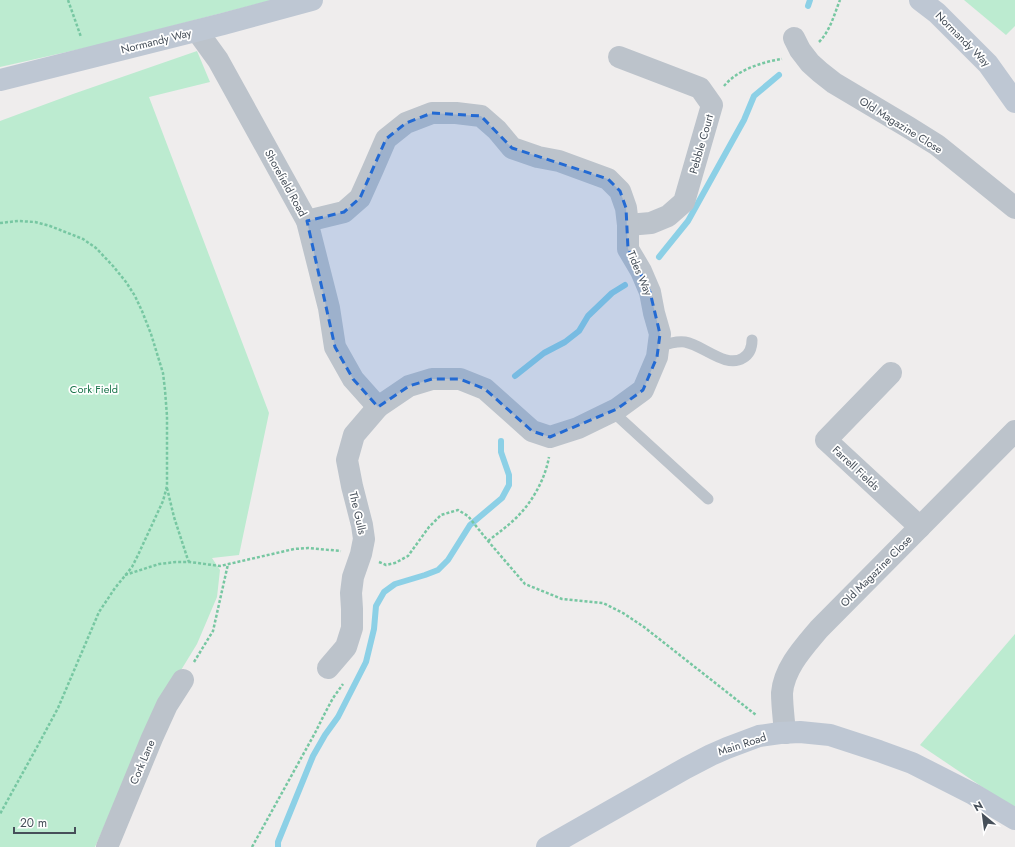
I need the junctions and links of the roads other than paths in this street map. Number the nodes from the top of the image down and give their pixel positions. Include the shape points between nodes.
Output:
1 (312, 0) edge
2 (920, 0) edge
3 (197, 31) junction
4 (799, 46) road end
5 (619, 57) dead end
6 (0, 80) edge
7 (1015, 102) edge
8 (1015, 208) edge
9 (307, 221) junction
10 (628, 225) junction
11 (752, 340) dead end
12 (658, 347) junction
13 (891, 373) dead end
14 (378, 407) junction
15 (612, 411) junction
16 (1015, 431) edge
17 (708, 499) dead end
18 (920, 527) junction
19 (333, 662) road end
20 (183, 680) road end
21 (782, 733) junction
22 (1015, 819) edge
23 (107, 847) edge
24 (547, 847) edge

1 - 3 street, Normandy Way
2 - 7 street, Normandy Way via 937,13 988,64
3 - 6 street, Normandy Way
3 - 9 street, Shorefield Road via 218,60
4 - 8 street, Old Magazine Close via 810,63 834,83 937,145
5 - 10 street, Pebble Court via 700,88 712,105 684,202 668,216 651,223
9 - 10 street, Tides Way via 344,212 360,198 386,139 406,123 432,113 456,113 480,116 497,130 512,148 559,161 608,179 620,191
9 - 14 street, Shorefield Road via 329,308 335,347 352,379
10 - 12 street, Tides Way via 628,249 650,292 660,334
11 - 12 lane via 752,348 747,356 738,361 719,358 686,342 674,342
12 - 15 street, Tides Way via 657,357 643,390
13 - 18 street, Farrell Fields via 826,440
14 - 15 street, Tides Way via 409,386 432,379 460,379 484,389 532,431 550,437 578,428
14 - 19 street, The Gulls via 354,435 347,460 364,539 353,577 352,628 346,647
15 - 17 lane
16 - 18 street, Old Magazine Close
18 - 21 street, Old Magazine Close via 819,629 798,655 784,680
20 - 23 street, Cork Lane via 167,705
21 - 22 street, Main Road via 830,735 912,763 974,794
21 - 24 street, Main Road via 759,736 711,755

